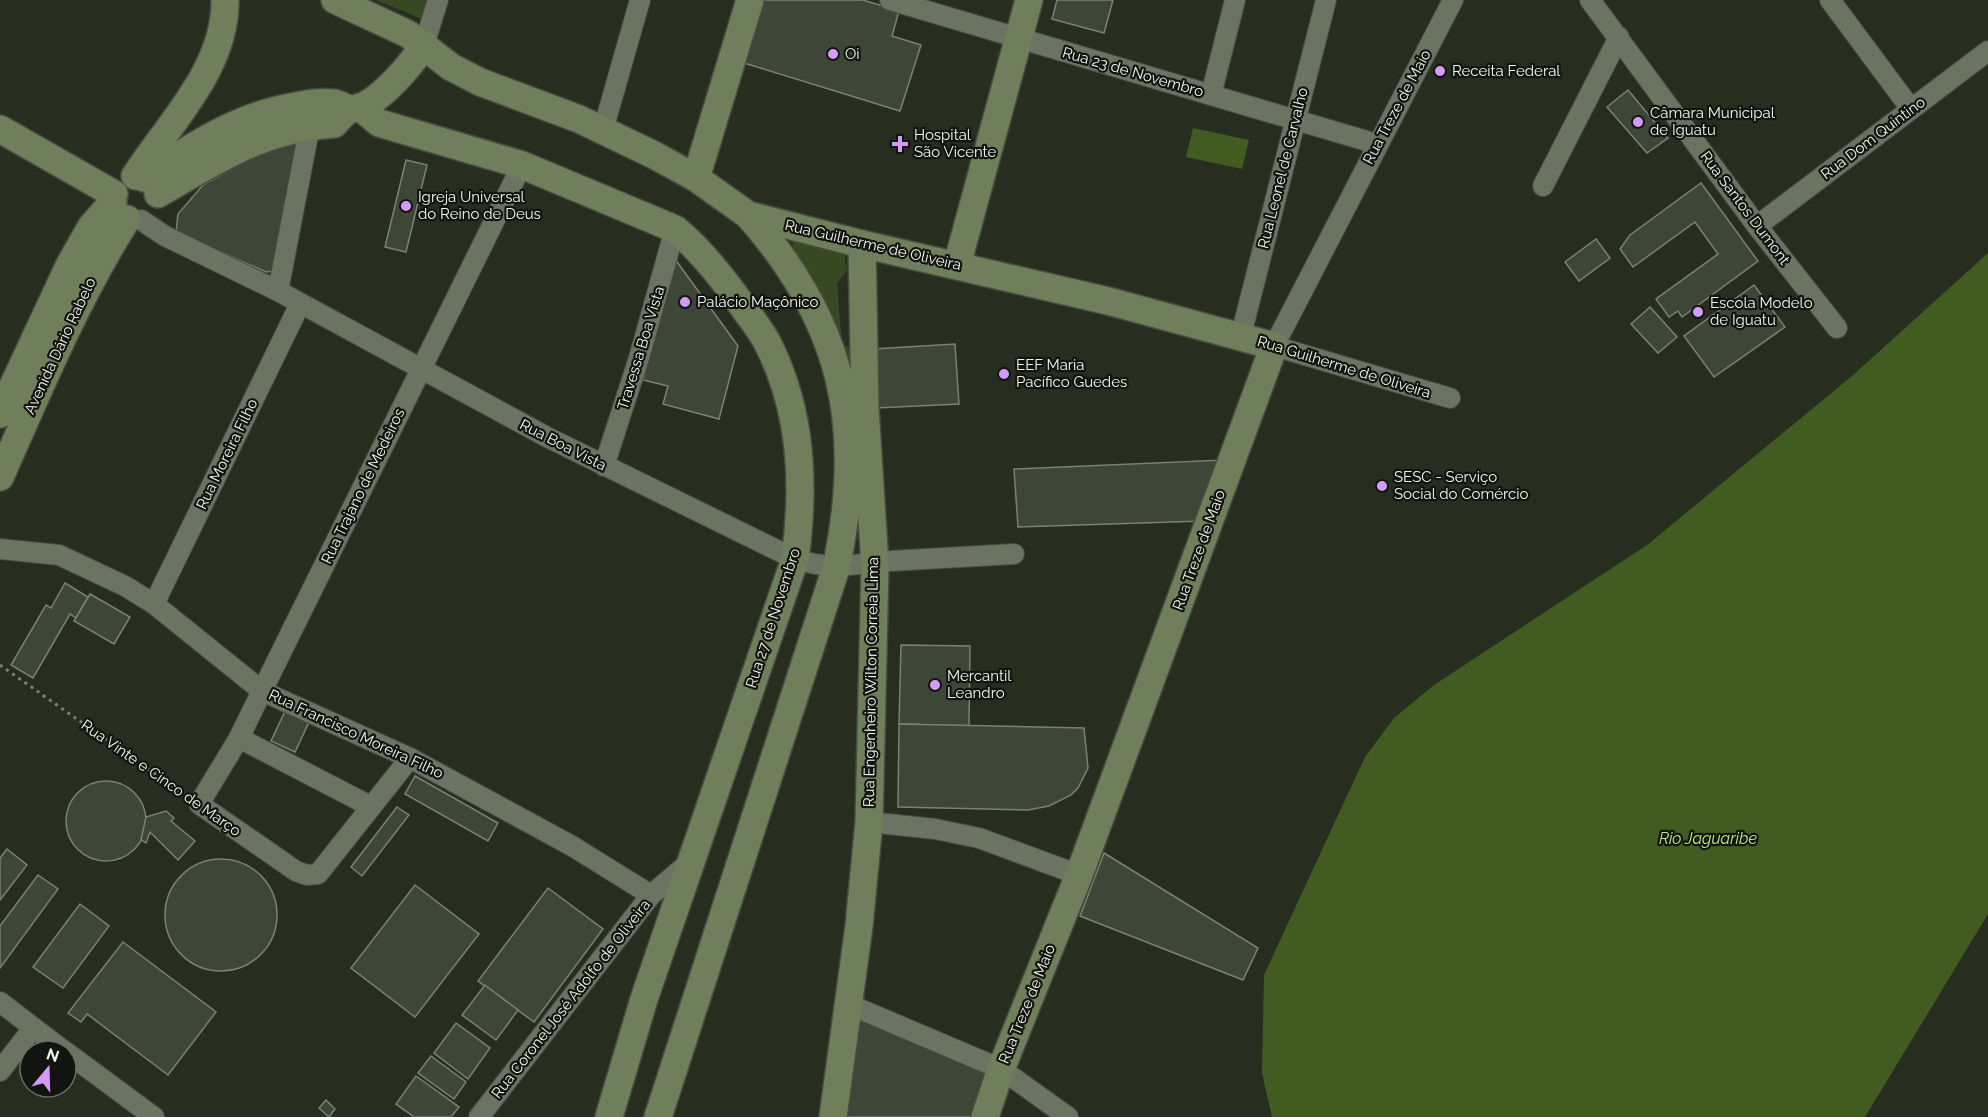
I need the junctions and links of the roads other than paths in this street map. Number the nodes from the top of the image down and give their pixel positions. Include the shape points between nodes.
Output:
1 (225, 0) edge
2 (335, 0) edge
3 (438, 0) edge
4 (640, 0) edge
5 (750, 0) edge
6 (890, 0) edge
7 (1029, 0) edge
8 (1235, 0) edge
9 (1326, 0) edge
10 (1453, 0) edge
11 (1590, 0) edge
12 (1830, 0) edge
13 (1619, 38) junction
14 (1018, 40) junction
15 (424, 45) junction
16 (1988, 51) edge
17 (1211, 95) junction
18 (354, 108) junction
19 (1911, 109) junction
20 (1296, 121) junction
21 (310, 125) junction
22 (0, 129) edge
23 (603, 130) junction
24 (1377, 144) junction
25 (522, 165) junction
26 (696, 178) junction
27 (146, 183) junction
28 (1543, 186) dead end
29 (124, 209) junction
30 (748, 215) junction
31 (1758, 226) junction
32 (675, 229) junction
33 (862, 244) junction
34 (957, 266) junction
35 (278, 291) junction
36 (300, 304) junction
37 (1837, 328) dead end
38 (1240, 335) junction
39 (46, 341) junction
40 (1274, 346) junction
41 (420, 370) junction
42 (1450, 399) dead end
43 (0, 414) edge
44 (604, 466) junction
45 (0, 477) edge
46 (0, 549) edge
47 (1014, 554) dead end
48 (795, 559) junction
49 (874, 562) junction
50 (836, 568) junction
51 (154, 604) junction
52 (262, 691) junction
53 (238, 738) junction
54 (410, 758) junction
55 (199, 804) joint
56 (370, 806) junction
57 (868, 822) junction
58 (692, 860) junction
59 (1079, 874) junction
60 (651, 895) junction
61 (0, 1002) edge
62 (848, 1004) junction
63 (33, 1028) junction
64 (48, 1039) edge
65 (78, 1062) edge
66 (1002, 1069) junction
67 (0, 1071) edge
68 (152, 1117) edge
69 (479, 1117) edge
70 (609, 1117) edge
71 (658, 1117) edge
72 (833, 1117) edge
73 (986, 1117) edge
74 (1068, 1117) edge

1 - 27 main road via 225,23 211,62
2 - 15 main road, Rua Guilherme de Oliveira
3 - 15 street
4 - 23 street
5 - 26 main road
6 - 14 street, Rua 23 de Novembro
7 - 14 main road
8 - 17 street
9 - 20 street, Rua Leonel de Carvalho
10 - 24 street, Rua Treze de Maio
11 - 13 street, Rua Santos Dumont
12 - 19 street
13 - 28 street
13 - 31 street, Rua Santos Dumont
14 - 17 street, Rua 23 de Novembro
14 - 34 main road
15 - 18 main road, Avenida Dário Rabelo via 397,78
15 - 23 main road, Rua Guilherme de Oliveira via 451,67 480,82
16 - 19 street, Rua Dom Quintino
17 - 20 street, Rua 23 de Novembro
18 - 21 main road, Avenida Dário Rabelo via 334,124
18 - 25 main road, Avenida Dário Rabelo via 379,123
18 - 27 main road, Avenida Dário Rabelo via 333,103 310,104 249,119 189,148
19 - 31 street, Rua Dom Quintino
20 - 24 street, Rua 23 de Novembro
20 - 38 street, Rua Leonel de Carvalho
21 - 27 main road, Avenida Dário Rabelo via 273,134
21 - 35 street
22 - 29 main road
23 - 26 main road, Rua Guilherme de Oliveira
24 - 40 street, Rua Treze de Maio
25 - 32 main road, Rua 27 de Novembro
25 - 41 street, Rua Trajano de Medeiros
26 - 30 main road, Rua Guilherme de Oliveira
27 - 29 main road, Avenida Dário Rabelo via 125,179 117,185
27 - 29 main road, Avenida Dário Rabelo via 154,211
29 - 35 street, Rua Boa Vista via 172,240
29 - 39 main road, Avenida Dário Rabelo via 91,227
30 - 33 main road, Rua Guilherme de Oliveira
30 - 50 main road via 777,247 801,284 843,389 849,432 849,476
31 - 37 street, Rua Santos Dumont
32 - 44 street, Travessa Boa Vista
32 - 48 main road, Rua 27 de Novembro via 692,243 732,291 768,344 783,378 795,414 799,444 801,489
33 - 34 main road, Rua Guilherme de Oliveira
33 - 49 main road, Rua Engenheiro Wilton Correia Lima via 865,408
34 - 38 main road, Rua Guilherme de Oliveira
35 - 36 street, Rua Boa Vista
36 - 41 street, Rua Boa Vista
36 - 51 street, Rua Moreira Filho
38 - 40 main road, Rua Guilherme de Oliveira
39 - 43 main road, Avenida Dário Rabelo
39 - 45 main road, Avenida Dário Rabelo
40 - 42 street, Rua Guilherme de Oliveira
40 - 59 main road, Rua Treze de Maio
41 - 44 street, Rua Boa Vista
41 - 52 street, Rua Trajano de Medeiros
44 - 48 street, Rua Boa Vista
46 - 51 street, Rua Francisco Moreira Filho via 60,555
47 - 49 street, Rua Boa Vista
48 - 50 street, Rua Boa Vista
48 - 58 main road, Rua 27 de Novembro
49 - 50 street, Rua Boa Vista
49 - 57 main road, Rua Engenheiro Wilton Correia Lima
50 - 71 main road
51 - 52 street, Rua Francisco Moreira Filho
52 - 53 street, Rua Trajano de Medeiros
52 - 54 street, Rua Francisco Moreira Filho
53 - 55 street, Rua Trajano de Medeiros
53 - 56 street
54 - 56 street
54 - 60 street, Rua Francisco Moreira Filho via 572,846
55 - 56 street, Rua Vinte e Cinco de Março via 307,875 318,874 325,868
57 - 59 street via 979,838
57 - 62 main road, Rua Engenheiro Wilton Correia Lima
58 - 60 street, Rua Coronel José Adolfo de Oliveira
58 - 70 main road, Rua 27 de Novembro
59 - 66 main road, Rua Treze de Maio
60 - 69 street, Rua Coronel José Adolfo de Oliveira
61 - 63 street
62 - 66 street
62 - 72 main road, Rua Engenheiro Wilton Correia Lima
63 - 64 street
63 - 67 street
65 - 68 street
66 - 73 main road, Rua Treze de Maio
66 - 74 street

